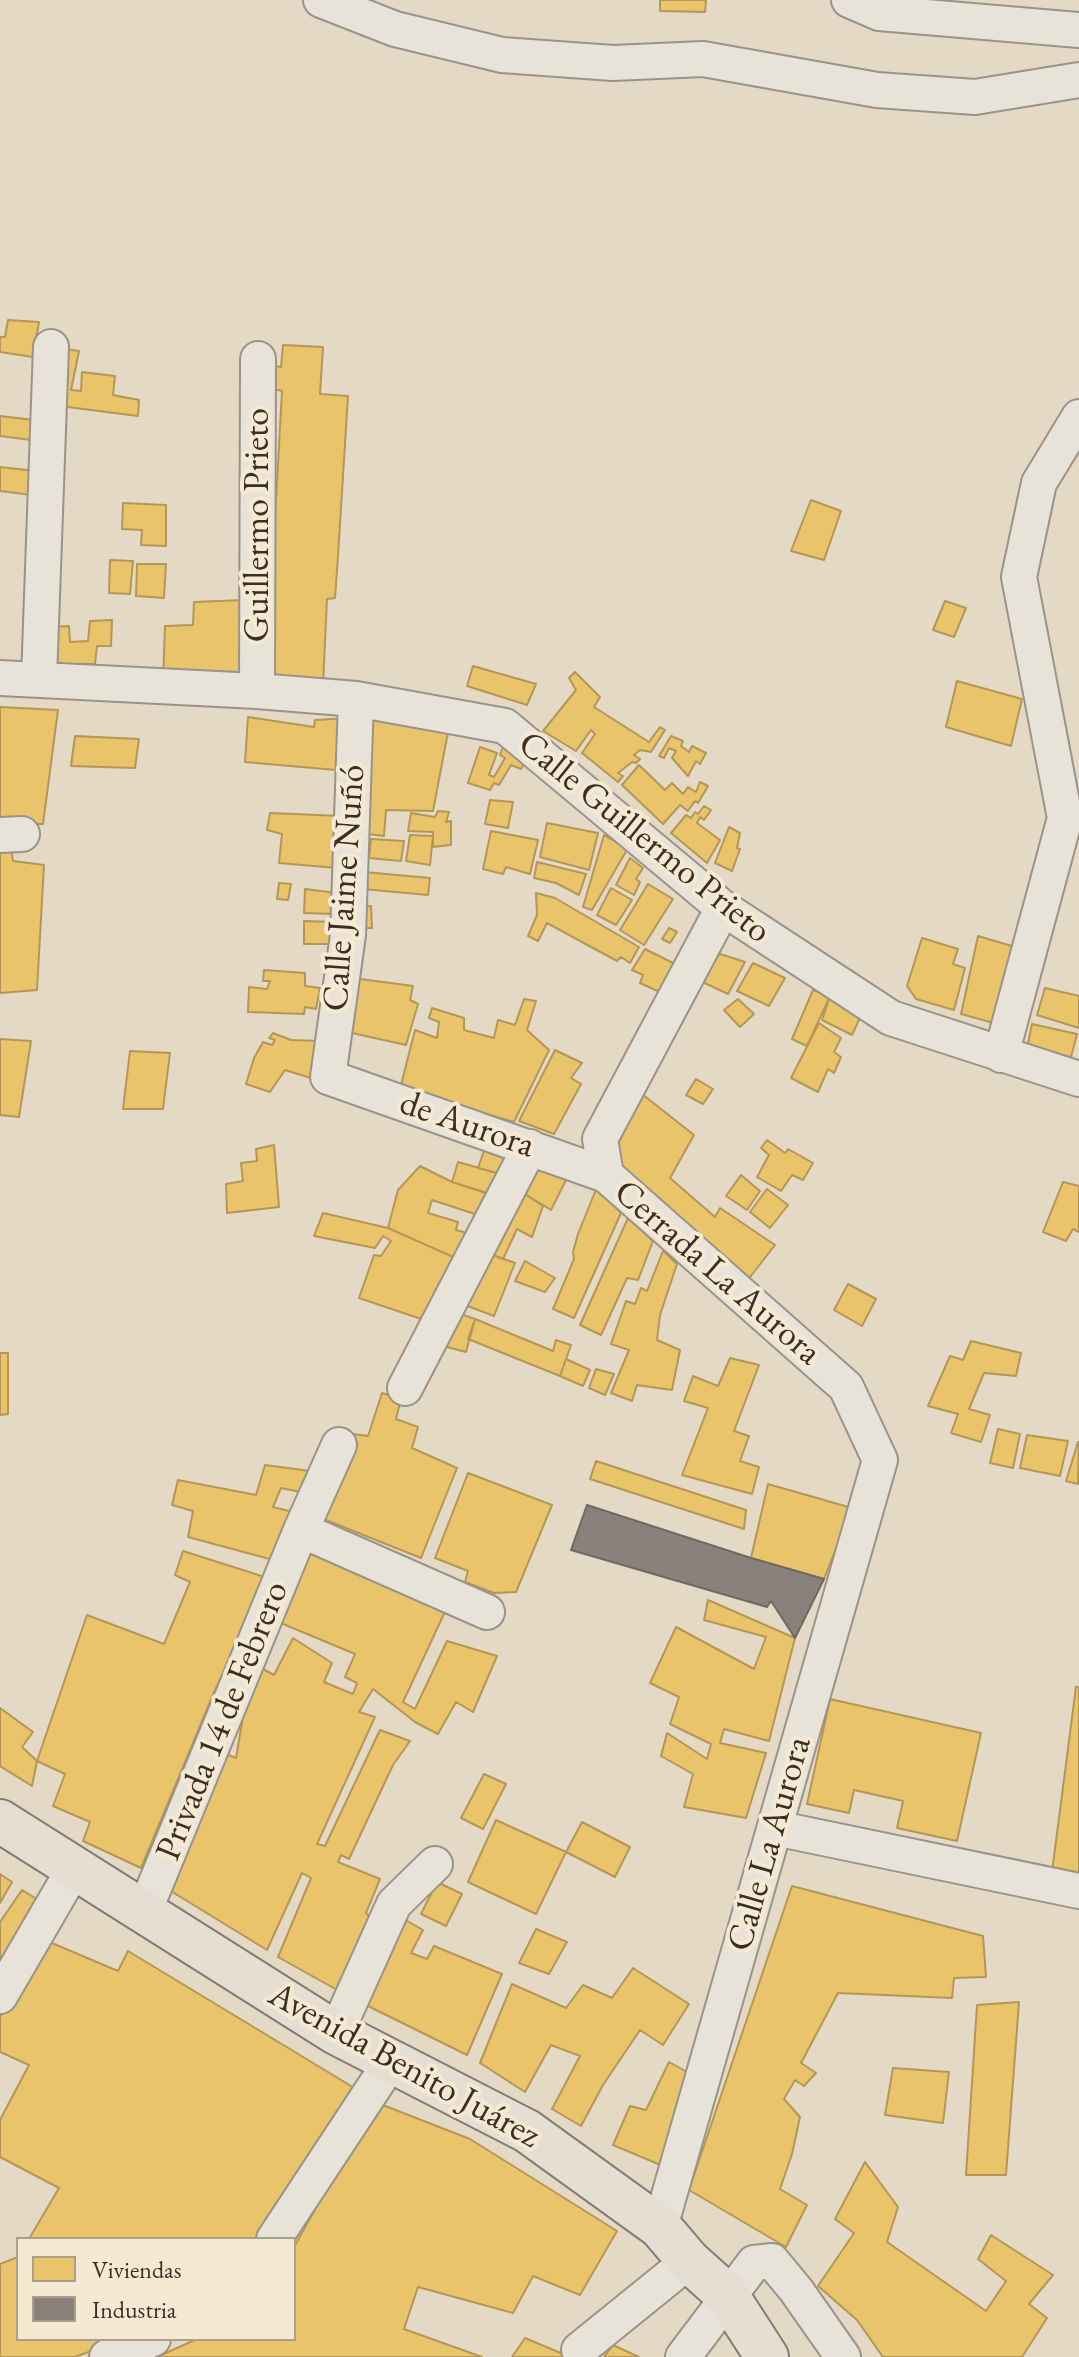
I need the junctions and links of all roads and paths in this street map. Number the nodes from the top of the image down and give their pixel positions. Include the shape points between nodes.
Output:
1 (321, 0) edge
2 (849, 0) edge
3 (1079, 30) edge
4 (1079, 80) edge
5 (51, 347) dead end
6 (258, 359) dead end
7 (1079, 417) edge
8 (0, 678) edge
9 (39, 679) junction
10 (257, 691) junction
11 (356, 699) junction
12 (723, 908) junction
13 (1001, 1055) junction
14 (328, 1077) joint
15 (1079, 1079) edge
16 (530, 1147) junction
17 (606, 1175) junction
18 (405, 1388) dead end
19 (339, 1445) dead end
20 (880, 1460) joint
21 (301, 1530) junction
22 (487, 1612) dead end
23 (0, 1821) edge
24 (775, 1828) junction
25 (435, 1864) dead end
26 (75, 1867) junction
27 (1079, 1891) edge
28 (144, 1912) junction
29 (0, 1996) edge
30 (336, 2033) junction
31 (390, 2063) junction
32 (660, 2227) junction
33 (275, 2237) edge
34 (689, 2261) junction
35 (727, 2295) junction
36 (148, 2341) edge
37 (579, 2350) dead end
38 (107, 2357) edge
39 (683, 2357) edge
40 (767, 2357) edge
41 (843, 2357) edge

1 - 4 street via 395,29 502,55 613,63 703,59 877,90 975,97
2 - 3 street via 879,13
5 - 9 street
6 - 10 street, Guillermo Prieto
7 - 13 street via 1039,483 1019,577 1065,818
8 - 9 street, Calle Guillermo Prieto
9 - 10 street, Calle Guillermo Prieto
10 - 11 street, Calle Guillermo Prieto
11 - 12 street, Calle Guillermo Prieto via 505,726
11 - 14 street, Calle Jaime Nuñó via 348,935
12 - 13 street, Calle Guillermo Prieto via 891,1018
12 - 17 street, Cerrada La Aurora via 600,1139
13 - 15 street, Calle Guillermo Prieto
14 - 16 street, de Aurora
16 - 17 street, de Aurora
16 - 18 street
17 - 20 street, Cerrada La Aurora via 846,1387
19 - 21 street, Privada 14 de Febrero
20 - 24 street, Calle La Aurora
21 - 22 street
21 - 28 street, Privada 14 de Febrero
23 - 26 main road, Avenida Benito Juárez
24 - 27 street
24 - 32 street, Calle La Aurora
25 - 30 street via 394,1904
26 - 28 main road, Avenida Benito Juárez
26 - 29 street
28 - 30 main road, Avenida Benito Juárez
30 - 31 main road, Avenida Benito Juárez
31 - 32 main road, Avenida Benito Juárez via 527,2131
31 - 33 street
32 - 34 main road, Avenida Benito Juárez
34 - 35 main road, Avenida Benito Juárez
34 - 37 street
35 - 39 street
35 - 40 main road, Avenida Benito Juárez
35 - 41 street via 754,2263 772,2261
36 - 38 street

